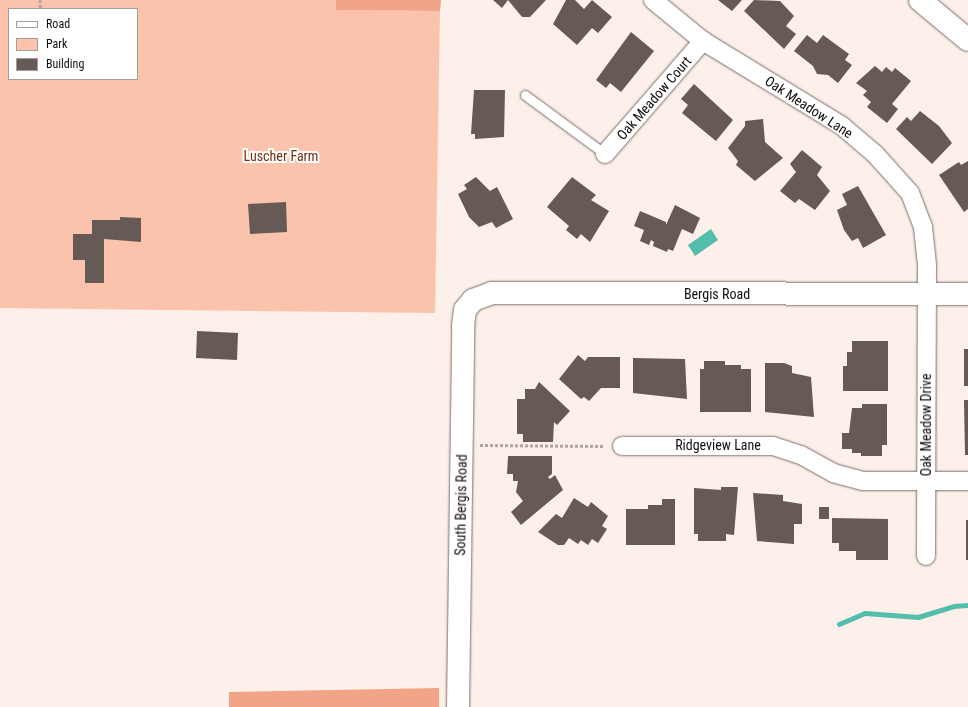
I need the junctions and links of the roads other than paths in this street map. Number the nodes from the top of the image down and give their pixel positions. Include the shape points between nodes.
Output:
1 (653, 0) edge
2 (920, 0) edge
3 (968, 40) edge
4 (703, 41) junction
5 (524, 95) dead end
6 (605, 154) joint
7 (926, 294) junction
8 (968, 294) edge
9 (469, 304) joint
10 (622, 446) road end
11 (968, 481) edge
12 (927, 483) junction
13 (926, 556) dead end
14 (458, 707) edge

1 - 4 street, Oak Meadow Lane
2 - 3 street
4 - 6 street, Oak Meadow Court
4 - 7 street, Oak Meadow Lane via 842,126 900,181 910,193 923,227
5 - 6 lane
7 - 8 street, Bergis Road
7 - 9 street, Bergis Road via 492,294
7 - 12 street, Oak Meadow Drive
9 - 14 street, South Bergis Road via 463,326
10 - 12 street, Ridgeview Lane via 773,446 801,455 833,473 858,479
11 - 12 street, Ridgeview Lane
12 - 13 street, Oak Meadow Drive

